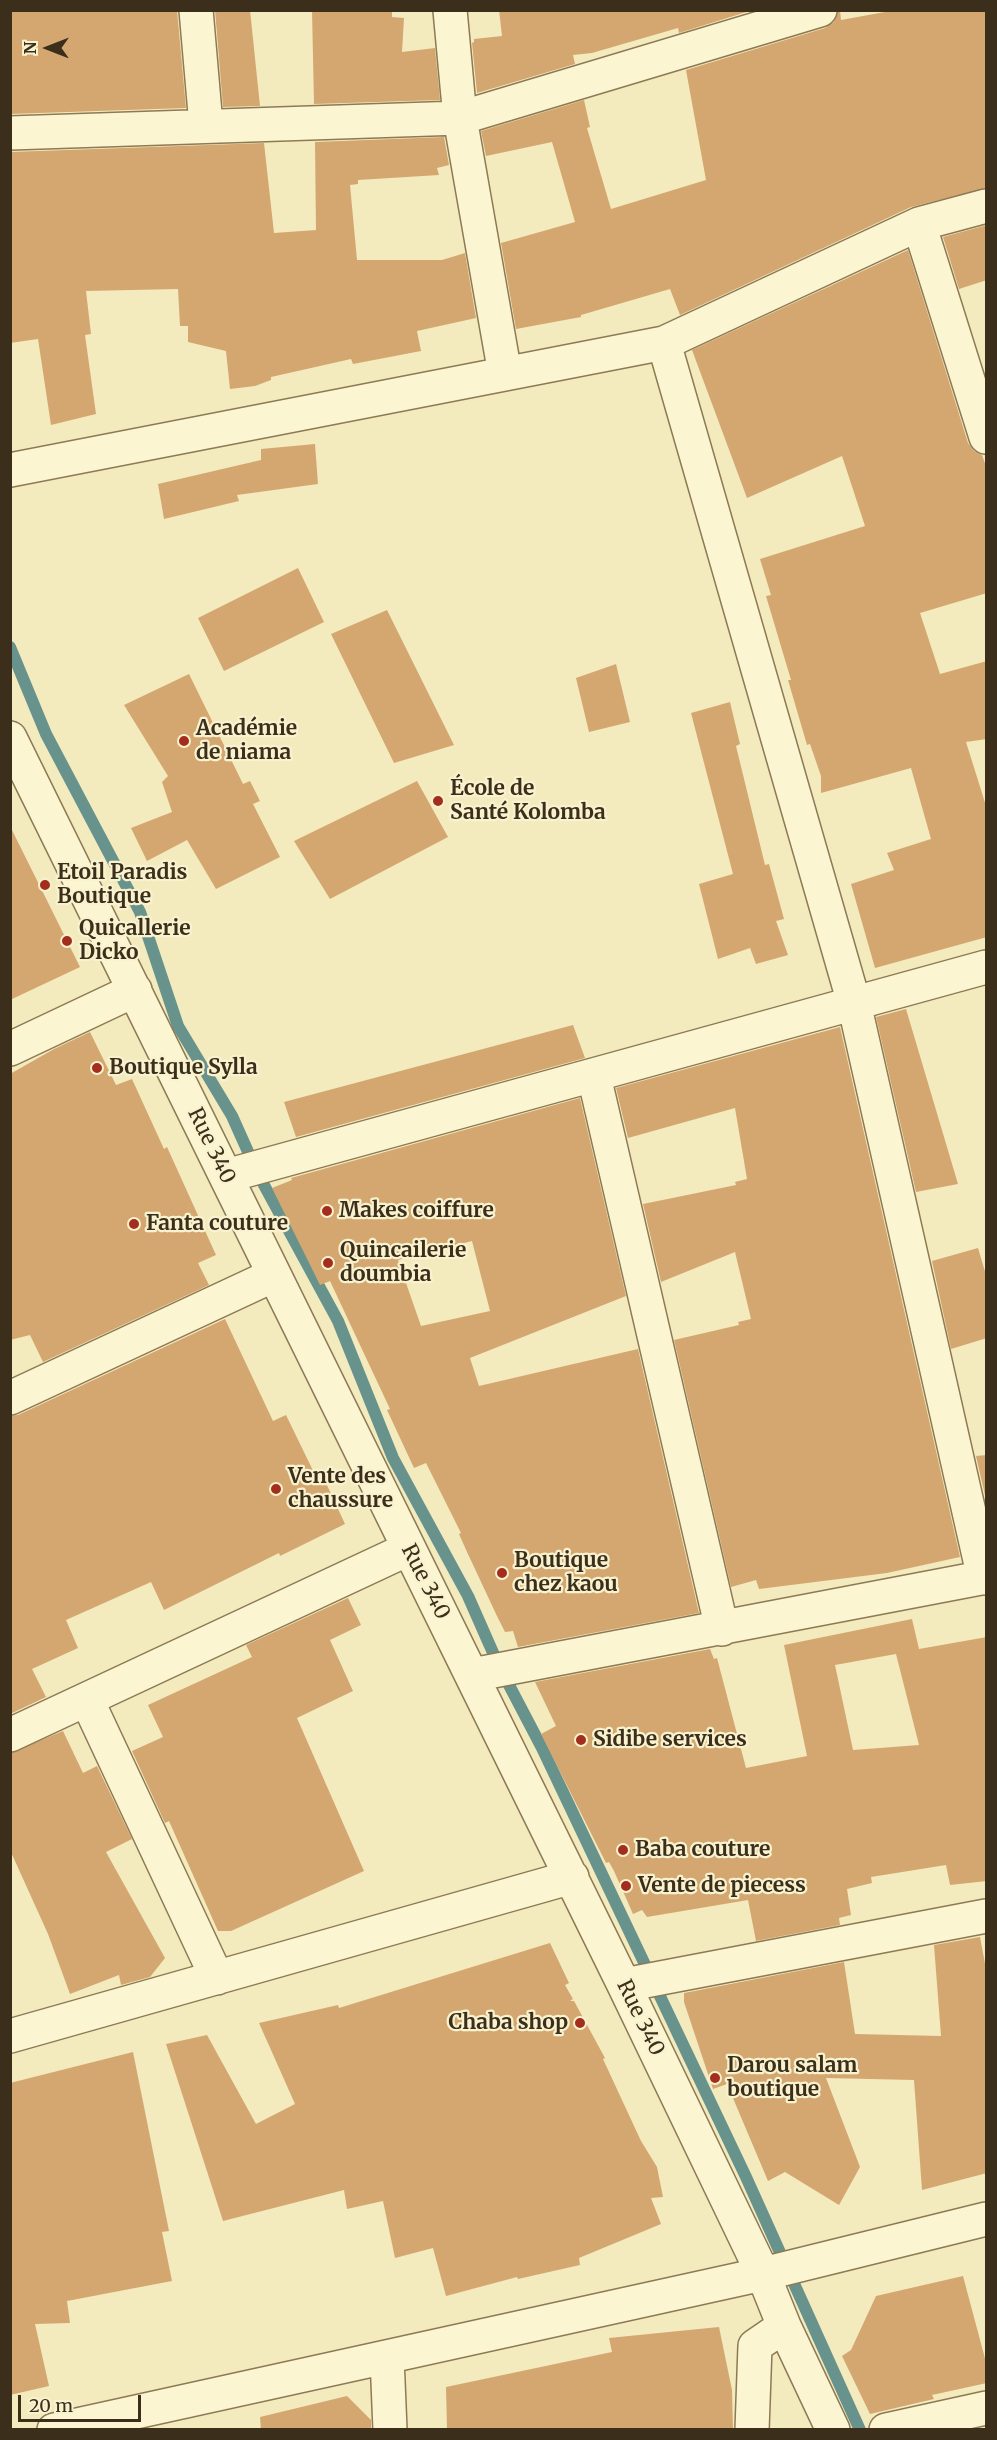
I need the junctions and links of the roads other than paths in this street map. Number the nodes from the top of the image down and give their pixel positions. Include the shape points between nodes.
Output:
1 (196, 10) edge
2 (450, 10) edge
3 (820, 10) edge
4 (460, 118) junction
5 (206, 125) junction
6 (10, 133) edge
7 (987, 206) edge
8 (919, 224) junction
9 (663, 342) junction
10 (505, 374) junction
11 (987, 437) edge
12 (10, 470) edge
13 (10, 738) edge
14 (987, 967) edge
15 (135, 990) junction
16 (854, 1003) junction
17 (10, 1049) edge
18 (594, 1076) junction
19 (226, 1176) junction
20 (274, 1275) junction
21 (10, 1398) edge
22 (408, 1549) junction
23 (985, 1577) edge
24 (722, 1629) junction
25 (472, 1675) junction
26 (87, 1700) junction
27 (10, 1735) edge
28 (572, 1878) junction
29 (987, 1916) edge
30 (217, 1978) junction
31 (624, 1985) junction
32 (10, 2036) edge
33 (987, 2219) edge
34 (763, 2274) junction
35 (784, 2326) junction
36 (387, 2357) junction
37 (987, 2408) edge
38 (137, 2420) edge
39 (54, 2430) edge
40 (390, 2430) edge
41 (752, 2430) edge
42 (833, 2430) edge
43 (886, 2430) edge

1 - 5 street
2 - 4 street
3 - 4 street
4 - 5 street
4 - 10 street
5 - 6 street
7 - 8 street
8 - 9 street
8 - 11 street
9 - 10 street
9 - 16 street
10 - 12 street
13 - 15 street, Rue 340
14 - 16 street
15 - 17 street
15 - 19 street, Rue 340
16 - 18 street
16 - 23 street
18 - 19 street
18 - 24 street
19 - 20 street, Rue 340
20 - 21 street
20 - 22 street, Rue 340
22 - 25 street, Rue 340
22 - 26 street
23 - 24 street
24 - 25 street
25 - 28 street, Rue 340
26 - 27 street
26 - 30 street
28 - 30 street
28 - 31 street, Rue 340
29 - 31 street
30 - 32 street
31 - 34 street, Rue 340
33 - 34 street
34 - 35 street, Rue 340
34 - 36 street
35 - 41 street via 755,2346
35 - 42 street, Rue 340
36 - 38 street
36 - 40 street
37 - 43 street
38 - 39 street

